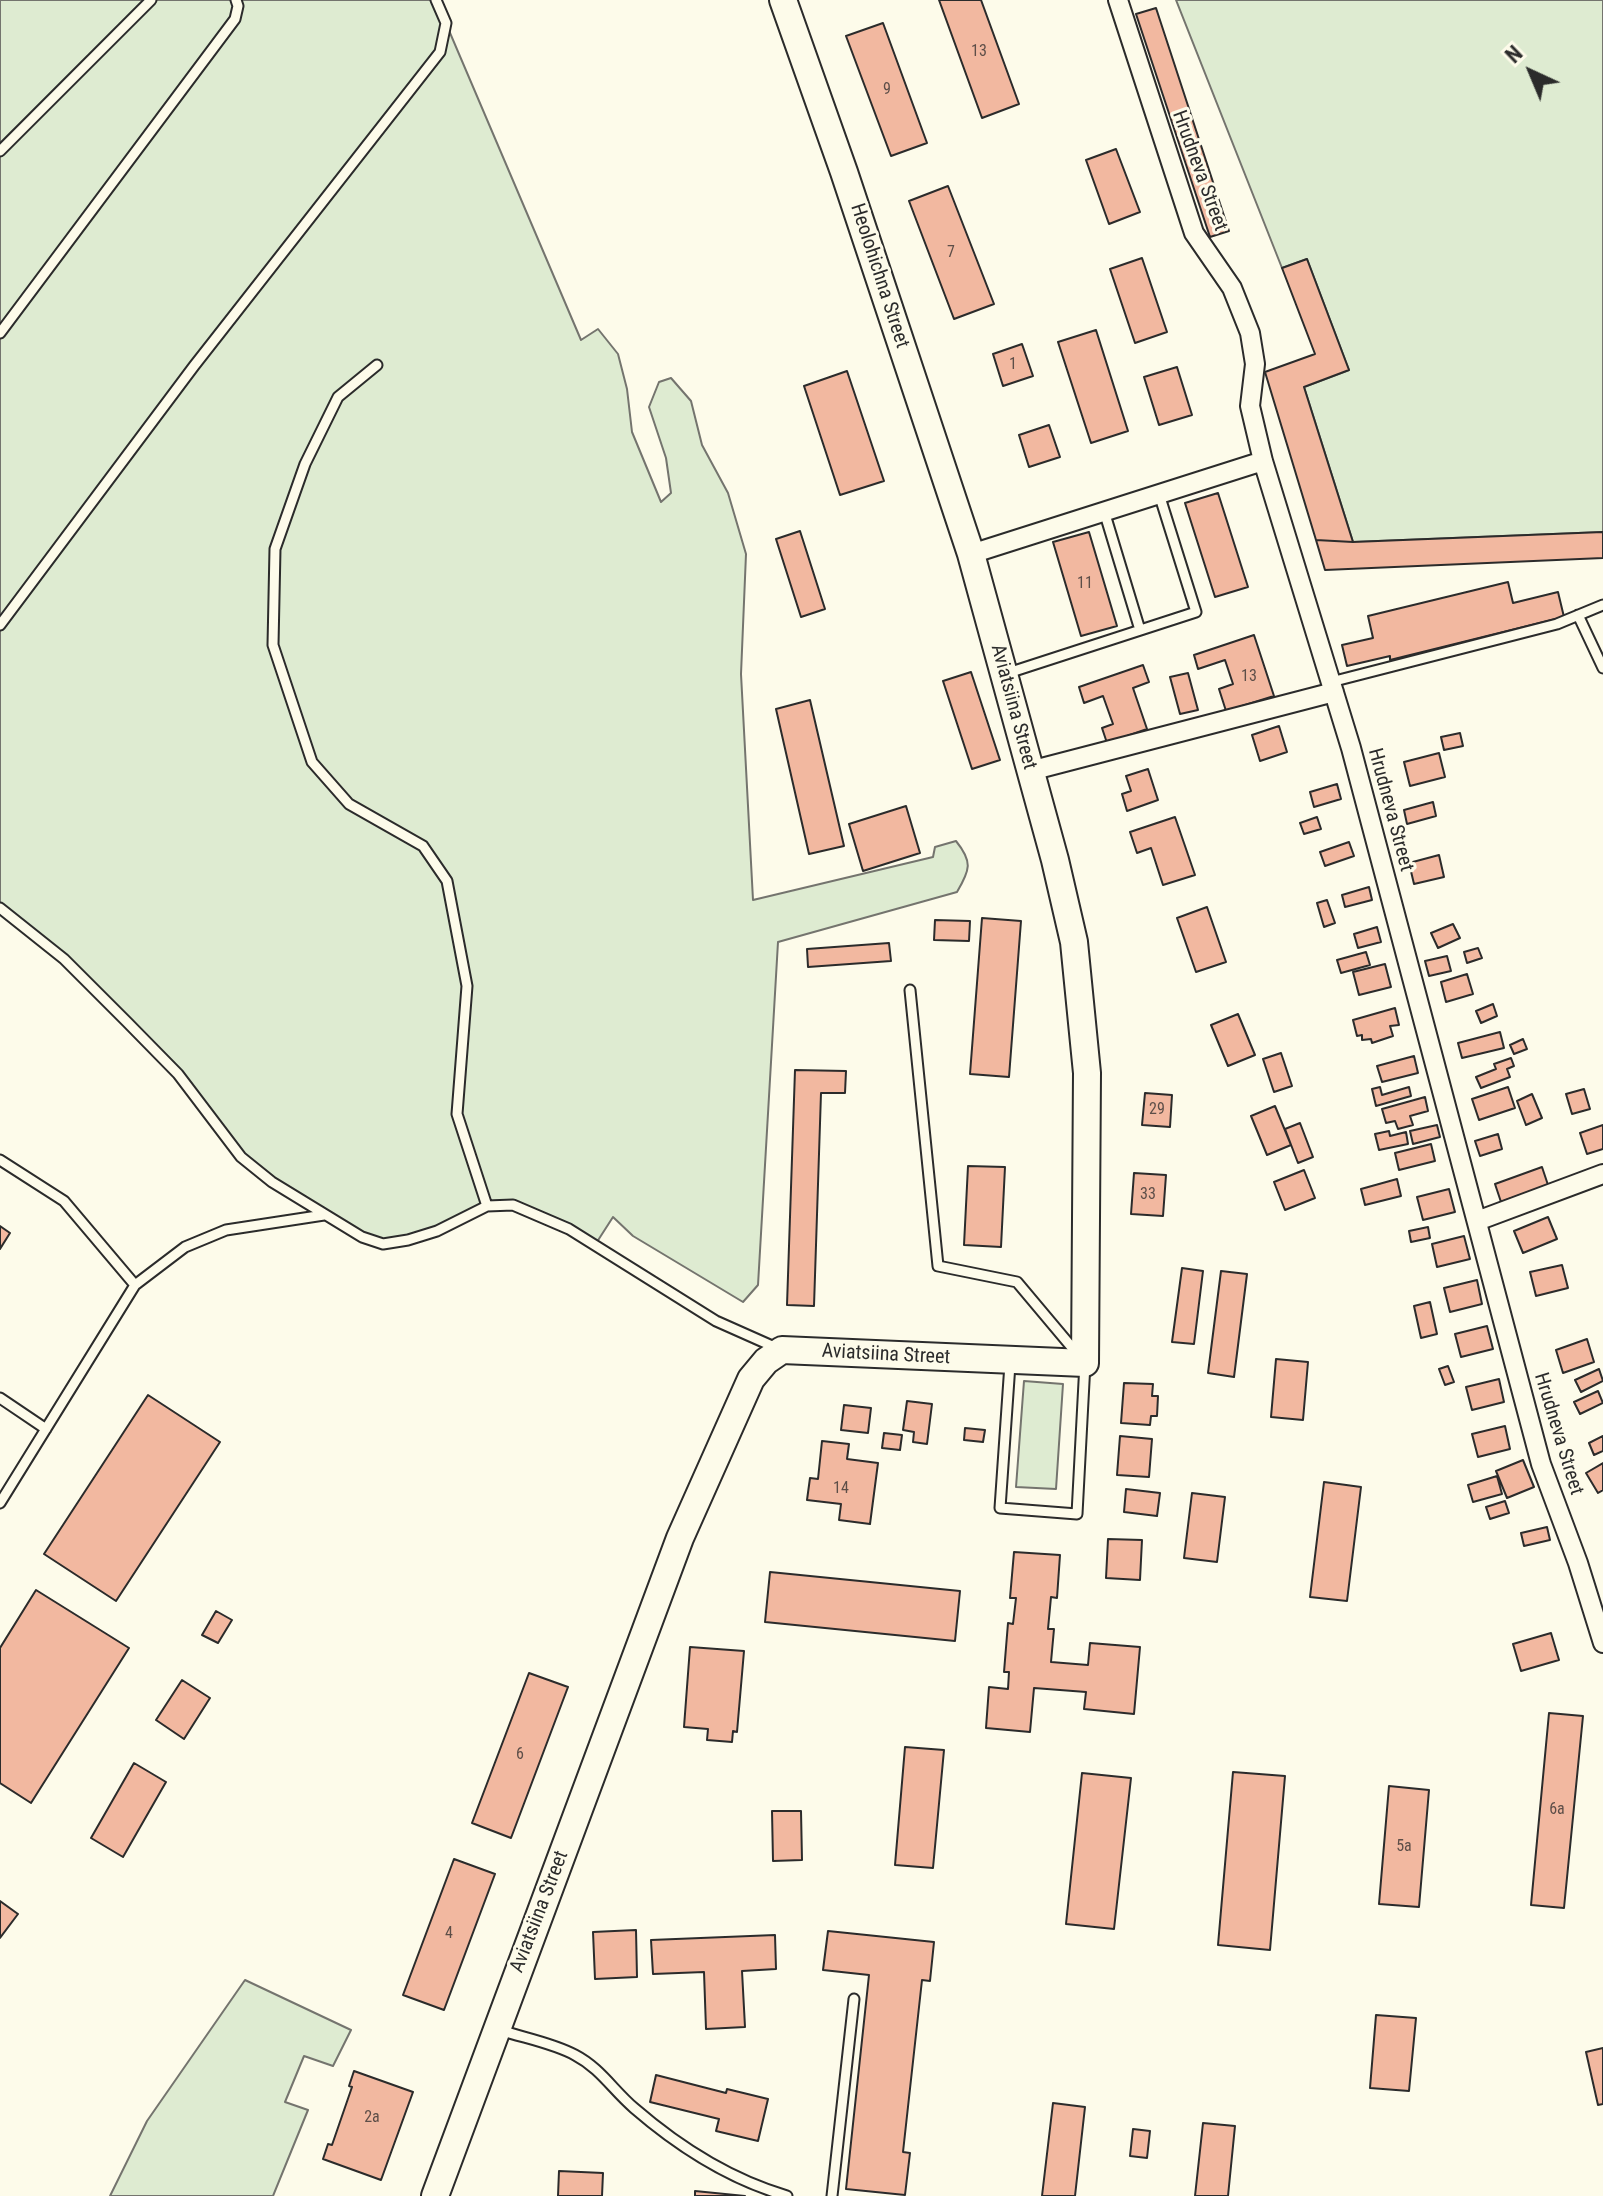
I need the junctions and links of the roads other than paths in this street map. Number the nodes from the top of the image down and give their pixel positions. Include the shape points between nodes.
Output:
1 (151, 0) edge
2 (236, 0) edge
3 (436, 0) edge
4 (783, 0) edge
5 (1118, 0) edge
6 (0, 151) edge
7 (0, 333) edge
8 (377, 365) dead end
9 (1263, 461) junction
10 (1159, 494) junction
11 (1104, 511) junction
12 (971, 554) junction
13 (1603, 605) edge
14 (1578, 615) junction
15 (0, 625) edge
16 (1140, 630) junction
17 (1603, 668) edge
18 (1004, 674) junction
19 (1333, 687) junction
20 (1030, 771) junction
21 (0, 908) edge
22 (910, 990) dead end
23 (0, 1160) edge
24 (1603, 1174) edge
25 (487, 1206) junction
26 (324, 1215) junction
27 (1477, 1221) junction
28 (135, 1285) junction
29 (782, 1350) junction
30 (1010, 1360) junction
31 (1085, 1363) junction
32 (0, 1398) edge
33 (46, 1429) junction
34 (0, 1503) edge
35 (1603, 1643) edge
36 (854, 1999) dead end
37 (496, 2029) junction
38 (435, 2196) edge
39 (787, 2196) edge
40 (832, 2196) edge

1 - 6 lane
2 - 7 lane via 235,19
3 - 15 lane via 446,23 440,52
4 - 12 street, Heolohichna Street
5 - 9 street, Hrudneva Street via 1194,233 1232,288 1250,333 1255,364 1250,406
8 - 25 lane via 338,397 305,464 275,549 273,645 312,762 349,804 423,846 447,881 467,986 457,1114
9 - 10 street
9 - 19 street, Hrudneva Street
10 - 11 street
10 - 16 lane via 1196,612
11 - 12 street
11 - 16 lane
12 - 18 street, Aviatsiina Street
13 - 14 lane
14 - 17 lane
14 - 19 lane
16 - 18 lane
18 - 20 street, Aviatsiina Street
19 - 20 street
19 - 27 street, Hrudneva Street
20 - 31 street, Aviatsiina Street via 1074,942 1087,1073
21 - 26 lane via 64,959 138,1032 178,1074 241,1157
22 - 31 lane via 938,1266 1017,1282
23 - 28 lane via 64,1201
24 - 27 street
25 - 26 lane via 437,1231 383,1244
25 - 29 lane via 513,1205 569,1229 716,1321
26 - 28 lane via 226,1230 185,1247
27 - 35 street, Hrudneva Street via 1541,1464
28 - 33 lane
29 - 30 street, Aviatsiina Street
29 - 37 street, Aviatsiina Street via 751,1379 680,1538
30 - 31 street, Aviatsiina Street
30 - 31 lane via 1000,1508 1077,1514
32 - 33 lane
33 - 34 lane
36 - 40 lane
37 - 38 street, Aviatsiina Street
37 - 39 lane via 573,2054 686,2149 752,2186

